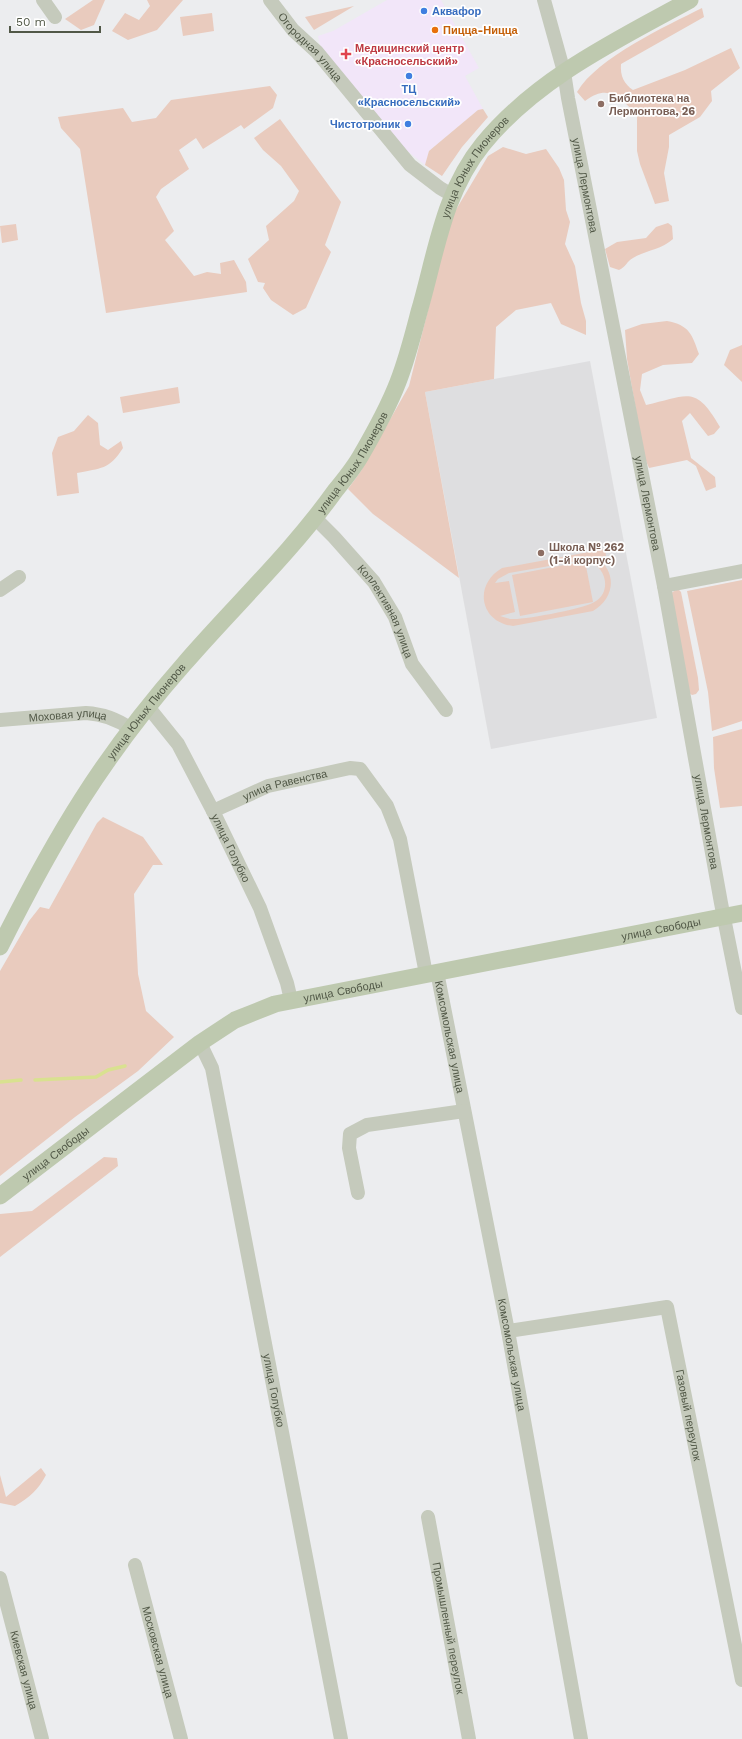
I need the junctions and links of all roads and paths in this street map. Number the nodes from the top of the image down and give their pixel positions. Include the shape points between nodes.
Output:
1 (43, 0) edge
2 (270, 0) edge
3 (544, 0) edge
4 (690, 0) edge
5 (55, 17) dead end
6 (564, 72) junction
7 (452, 195) junction
8 (316, 519) junction
9 (742, 571) edge
10 (19, 577) dead end
11 (664, 586) junction
12 (0, 590) edge
13 (148, 708) junction
14 (446, 710) dead end
15 (0, 720) edge
16 (131, 729) junction
17 (360, 769) joint
18 (213, 811) junction
19 (742, 913) edge
20 (724, 918) junction
21 (0, 947) edge
22 (432, 973) junction
23 (291, 1000) junction
24 (742, 1008) edge
25 (200, 1043) junction
26 (464, 1111) junction
27 (358, 1193) dead end
28 (0, 1196) edge
29 (508, 1331) junction
30 (428, 1516) dead end
31 (135, 1565) dead end
32 (0, 1578) edge
33 (742, 1680) edge
34 (42, 1739) edge
35 (181, 1739) edge
36 (341, 1739) edge
37 (469, 1739) edge
38 (581, 1739) edge

1 - 5 street
2 - 7 street, Огородная улица via 293,30 317,52 410,165
3 - 6 street, улица Лермонтова
4 - 6 main road, улица Юных Пионеров
6 - 7 main road, улица Юных Пионеров via 503,122 483,144
6 - 11 street, улица Лермонтова
7 - 8 main road, улица Юных Пионеров via 443,218 420,310 394,391 378,426 357,461
8 - 13 main road, улица Юных Пионеров via 184,663
8 - 14 street, Коллективная улица via 374,582 395,617 412,664
9 - 11 street
10 - 12 street
11 - 20 street, улица Лермонтова
13 - 16 main road, улица Юных Пионеров
13 - 18 street, улица Голубко via 178,744
15 - 16 street, Моховая улица via 86,713 119,720
16 - 21 main road, улица Юных Пионеров via 82,799
17 - 18 street, улица Равенства via 350,768 268,786
17 - 22 street, Комсомольская улица via 387,806 400,840
18 - 23 street, улица Голубко via 260,908
19 - 20 main road, улица Свободы
20 - 22 main road, улица Свободы
20 - 24 street, улица Лермонтова
22 - 23 main road, улица Свободы
22 - 26 street, Комсомольская улица
23 - 25 main road, улица Свободы via 235,1020
25 - 28 main road, улица Свободы
25 - 36 street, улица Голубко via 212,1068
26 - 27 street via 367,1125 350,1134 349,1148
26 - 29 street, Комсомольская улица
29 - 33 street, Газовый переулок via 668,1307
29 - 38 street, Комсомольская улица
30 - 37 street, Промышленный переулок
31 - 35 street, Московская улица
32 - 34 street, Киевская улица

